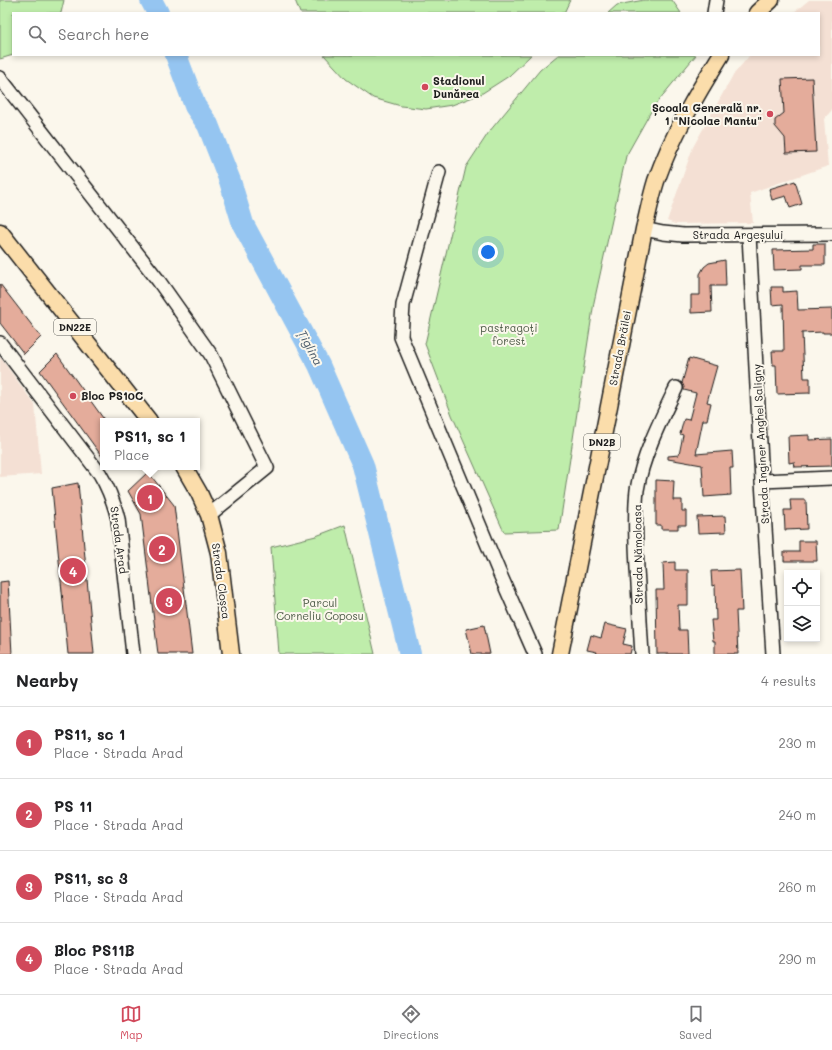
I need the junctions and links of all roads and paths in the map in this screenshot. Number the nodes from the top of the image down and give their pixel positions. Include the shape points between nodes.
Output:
1 (716, 0) edge
2 (771, 0) edge
3 (714, 12) edge
4 (758, 12) edge
5 (719, 56) edge
6 (0, 78) edge
7 (439, 172) dead end
8 (644, 229) junction
9 (0, 232) edge
10 (832, 234) edge
11 (749, 235) junction
12 (0, 343) edge
13 (676, 388) dead end
14 (147, 418) edge
15 (186, 470) edge
16 (832, 478) edge
17 (762, 481) junction
18 (209, 515) junction
19 (133, 654) edge
20 (231, 654) edge
21 (535, 654) edge
22 (560, 654) edge
23 (642, 654) edge
24 (773, 654) edge

1 - 3 street
2 - 4 main road
5 - 8 main road, Strada Brăilei / DN2B via 670,145 656,182
6 - 18 street via 158,280 210,355 267,468
7 - 21 street via 403,305 401,337
8 - 11 street, Strada Argeșului via 683,235
8 - 22 main road, Strada Brăilei / DN2B
9 - 14 main road, DN22E
10 - 11 street, Strada Argeșului
11 - 17 street, Strada Inginer Anghel Saligny
12 - 19 street, Strada Arad via 108,486 118,519
13 - 23 street, Strada Nămoloasa via 654,436 637,490 636,547
15 - 18 main road, Strada Cloșca
16 - 17 street
17 - 24 street, Strada Inginer Anghel Saligny
18 - 20 main road, Strada Cloșca via 219,553

